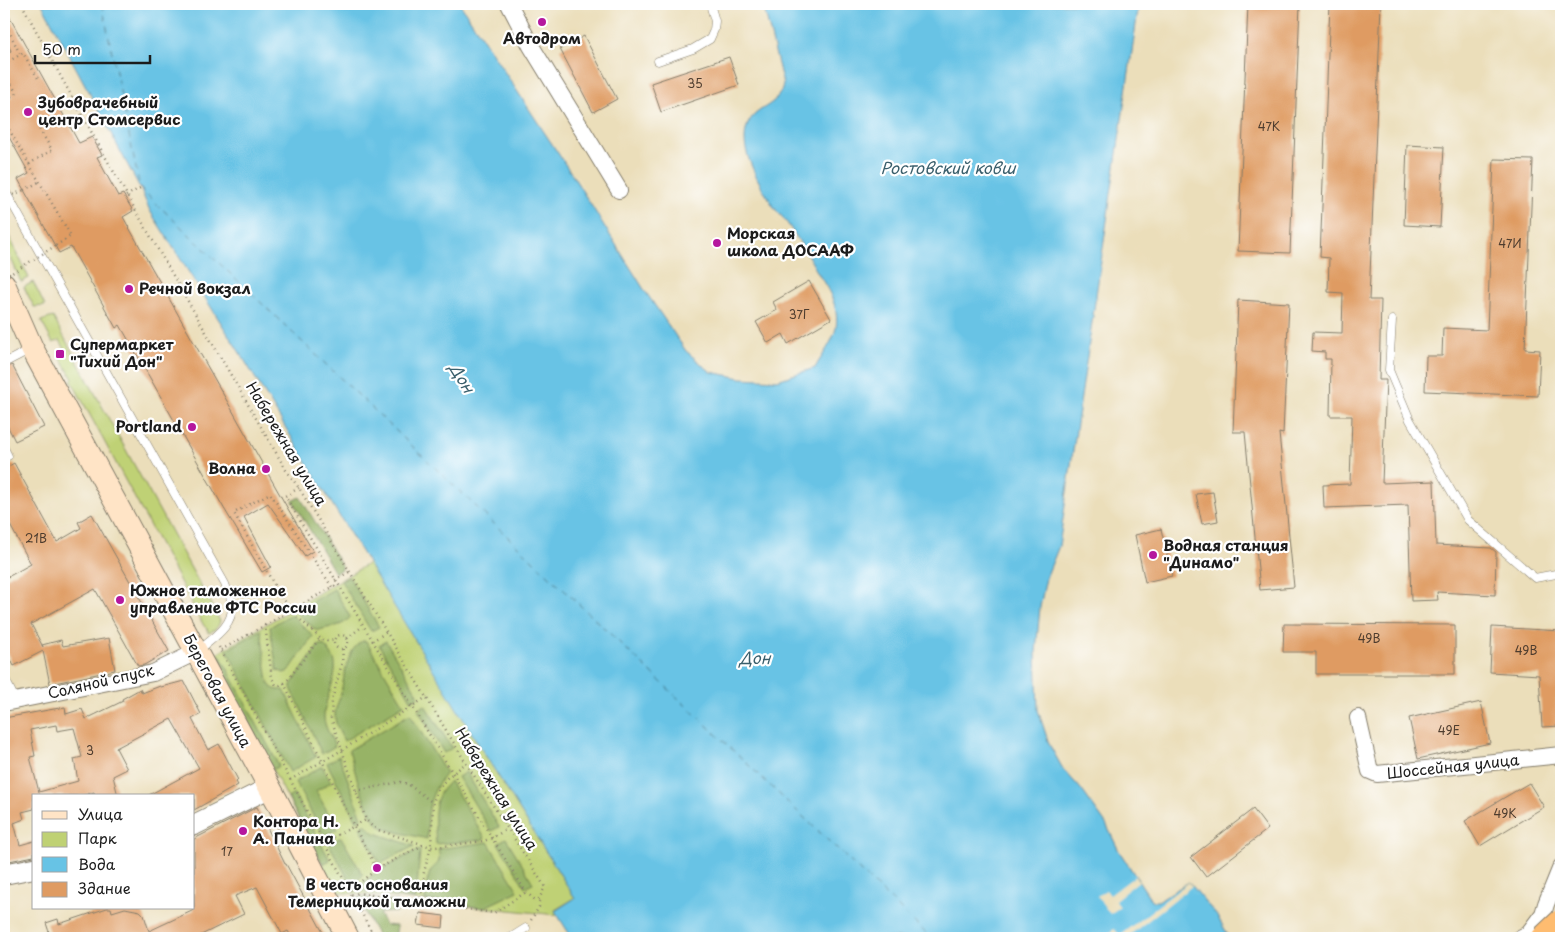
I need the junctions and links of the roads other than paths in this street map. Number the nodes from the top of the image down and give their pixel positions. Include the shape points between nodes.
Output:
1 (509, 4) edge
2 (710, 4) edge
3 (658, 61) dead end
4 (4, 189) edge
5 (619, 190) dead end
6 (4, 284) edge
7 (1392, 320) dead end
8 (32, 348) junction
9 (4, 363) edge
10 (4, 448) edge
11 (8, 456) dead end
12 (1561, 572) edge
13 (196, 652) junction
14 (4, 677) edge
15 (10, 702) edge
16 (1358, 718) dead end
17 (1561, 755) edge
18 (270, 788) junction
19 (195, 825) edge
20 (1561, 867) edge
21 (32, 868) edge
22 (4, 874) edge
23 (1550, 925) edge
24 (526, 928) road end
25 (348, 938) edge
26 (510, 938) edge
27 (1520, 938) edge
28 (1557, 938) edge

1 - 5 street
2 - 3 lane via 715,21 710,39 693,49
4 - 13 lane via 225,584 232,603 231,616 222,631
6 - 8 main road, Береговая улица
7 - 12 lane via 1389,370 1410,420 1468,520 1535,578
8 - 9 lane
8 - 13 main road, Береговая улица
10 - 11 lane
13 - 15 street, Соляной спуск via 153,673
13 - 18 main road, Береговая улица
14 - 15 lane
16 - 17 street, Шоссейная улица via 1370,771 1377,774
18 - 19 street
18 - 25 main road, Береговая улица
20 - 23 street via 1546,904
21 - 22 street
23 - 27 street
23 - 28 lane
24 - 26 lane

